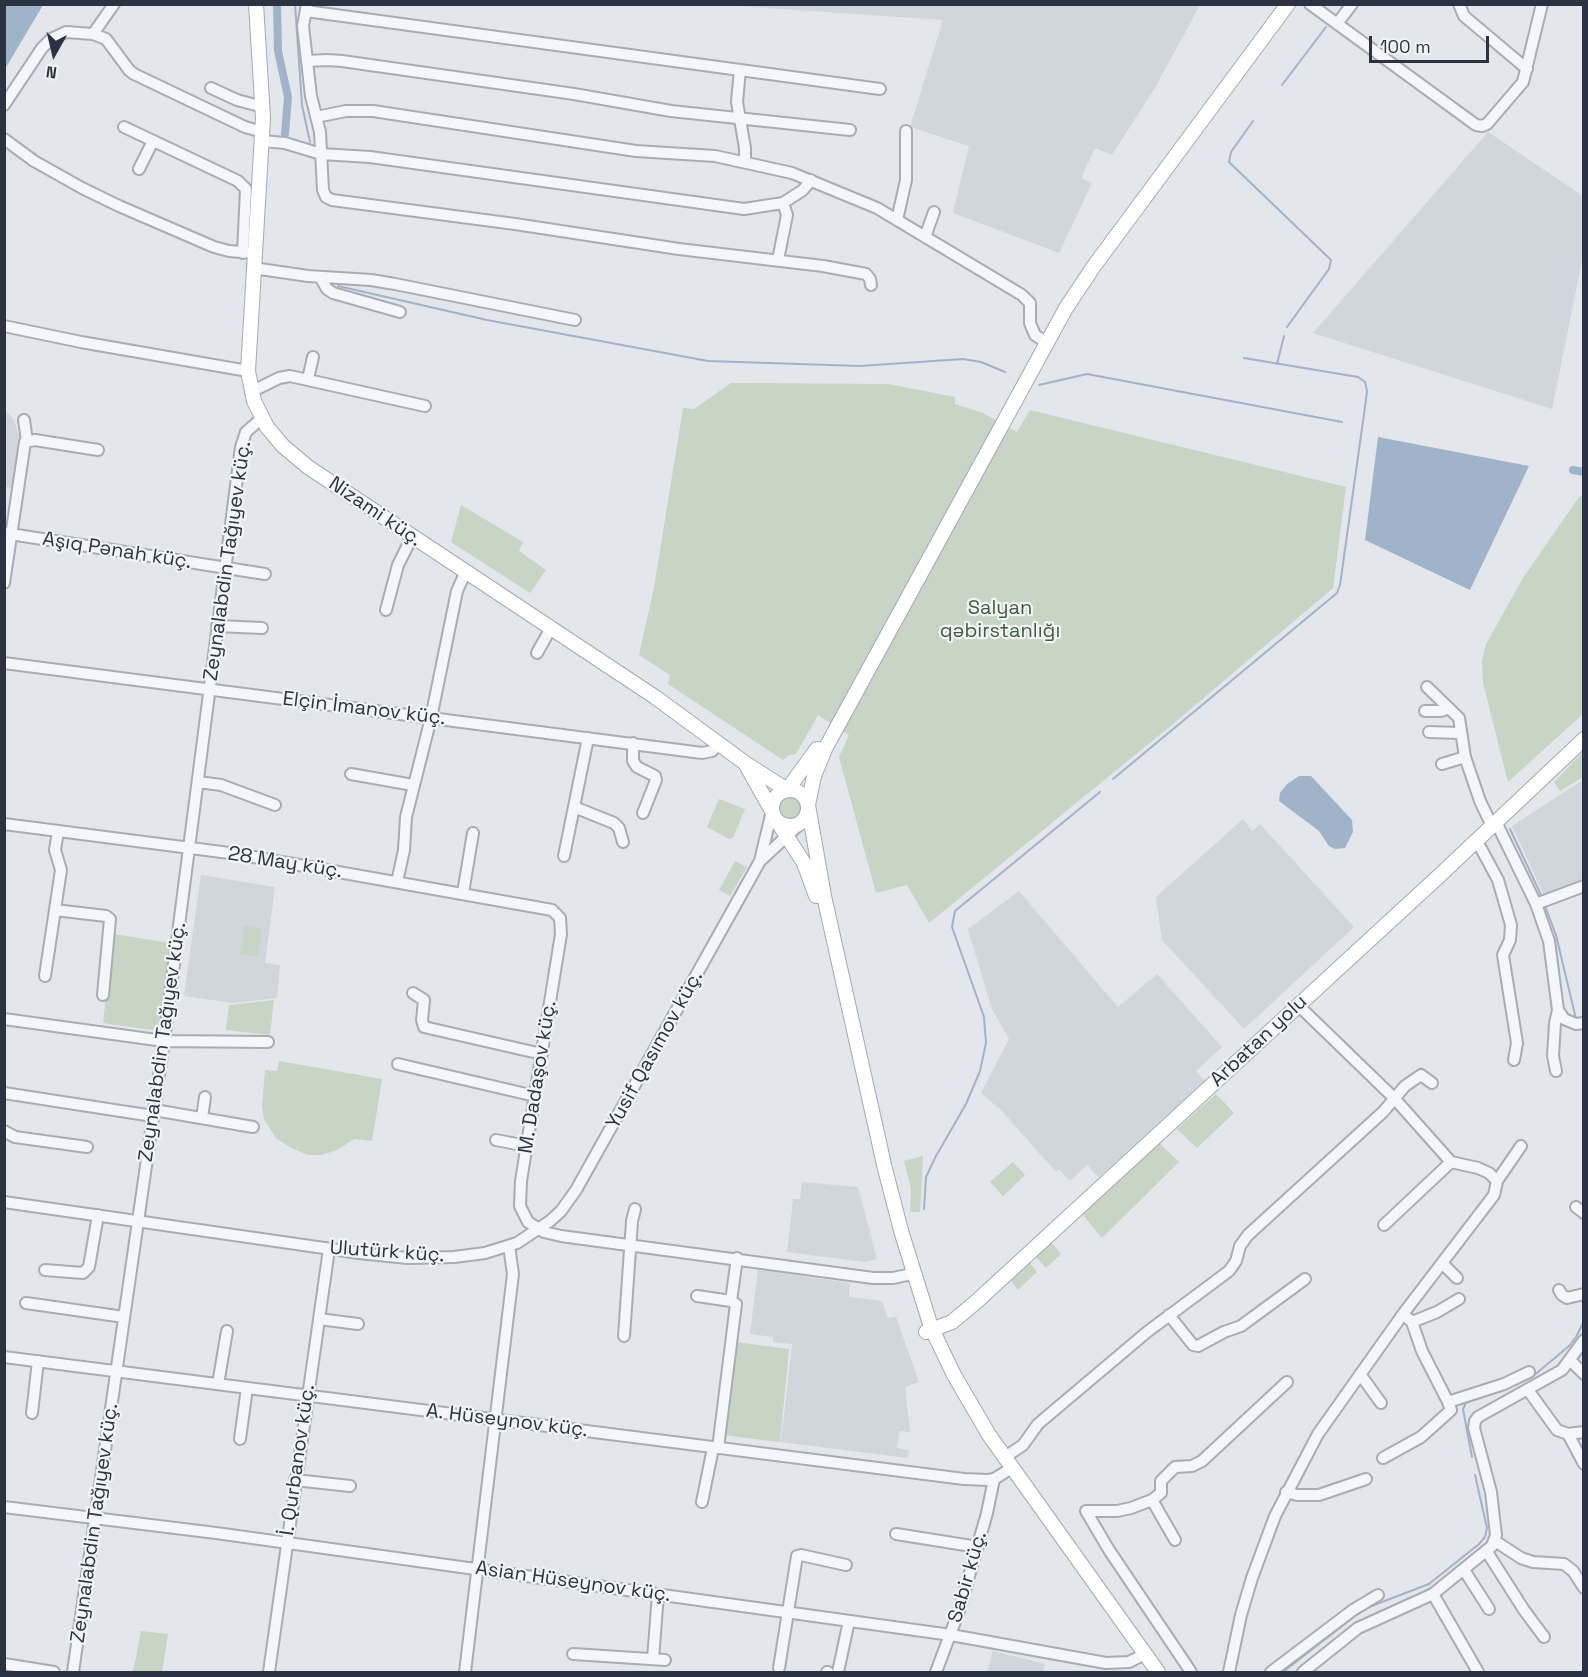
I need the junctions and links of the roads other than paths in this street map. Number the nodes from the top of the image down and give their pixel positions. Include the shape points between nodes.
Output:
1 (114, 4) edge
2 (256, 4) edge
3 (1277, 4) edge
4 (1288, 4) edge
5 (1310, 4) edge
6 (1352, 4) edge
7 (1459, 4) edge
8 (1542, 4) edge
9 (306, 8) edge
10 (1336, 24) junction
11 (93, 34) junction
12 (307, 62) junction
13 (1527, 69) junction
14 (740, 70) junction
15 (211, 88) dead end
16 (880, 89) dead end
17 (4, 105) edge
18 (263, 106) junction
19 (316, 117) junction
20 (740, 119) junction
21 (124, 127) dead end
22 (850, 130) dead end
23 (906, 131) dead end
24 (262, 136) junction
25 (4, 139) edge
26 (153, 141) junction
27 (321, 154) junction
28 (745, 162) junction
29 (139, 169) dead end
30 (811, 180) junction
31 (783, 203) junction
32 (934, 212) dead end
33 (897, 220) junction
34 (926, 237) junction
35 (250, 258) junction
36 (778, 260) junction
37 (320, 277) junction
38 (871, 285) dead end
39 (400, 312) dead end
40 (575, 320) dead end
41 (4, 326) edge
42 (1043, 341) junction
43 (313, 357) dead end
44 (249, 371) junction
45 (308, 379) junction
46 (251, 392) junction
47 (425, 406) dead end
48 (261, 418) junction
49 (24, 420) dead end
50 (27, 441) junction
51 (98, 450) dead end
52 (8, 534) edge
53 (412, 537) junction
54 (225, 568) junction
55 (466, 571) junction
56 (265, 574) dead end
57 (4, 583) edge
58 (386, 610) dead end
59 (218, 626) junction
60 (262, 627) dead end
61 (551, 628) junction
62 (537, 653) dead end
63 (4, 663) edge
64 (1427, 687) dead end
65 (210, 690) junction
66 (1449, 708) junction
67 (1425, 711) dead end
68 (431, 718) junction
69 (1429, 732) dead end
70 (1460, 733) junction
71 (588, 738) junction
72 (1584, 739) edge
73 (633, 743) junction
74 (719, 744) junction
75 (1465, 757) junction
76 (745, 763) junction
77 (1442, 764) dead end
78 (351, 774) dead end
79 (198, 782) junction
80 (413, 785) junction
81 (787, 790) junction
82 (275, 805) dead end
83 (808, 805) junction
84 (574, 807) junction
85 (643, 813) dead end
86 (775, 816) junction
87 (803, 821) junction
88 (4, 824) edge
89 (1494, 824) junction
90 (58, 831) junction
91 (473, 833) dead end
92 (787, 836) junction
93 (1477, 841) junction
94 (623, 842) dead end
95 (190, 848) junction
96 (564, 856) dead end
97 (760, 861) junction
98 (397, 882) junction
99 (1584, 886) edge
100 (463, 893) junction
101 (1536, 904) junction
102 (55, 910) junction
103 (560, 918) joint
104 (45, 976) dead end
105 (413, 993) dead end
106 (103, 995) dead end
107 (1298, 1005) junction
108 (1558, 1010) junction
109 (4, 1019) edge
110 (1583, 1026) edge
111 (164, 1041) junction
112 (268, 1042) dead end
113 (542, 1054) junction
114 (1514, 1060) dead end
115 (398, 1064) dead end
116 (1556, 1071) dead end
117 (1432, 1083) dead end
118 (4, 1093) edge
119 (535, 1096) junction
120 (205, 1097) dead end
121 (1394, 1098) junction
122 (153, 1113) junction
123 (201, 1118) junction
124 (253, 1127) dead end
125 (4, 1131) edge
126 (496, 1140) dead end
127 (526, 1146) junction
128 (1521, 1146) dead end
129 (87, 1147) dead end
130 (1451, 1162) junction
131 (1497, 1181) junction
132 (4, 1202) edge
133 (635, 1209) dead end
134 (98, 1215) junction
135 (138, 1221) junction
136 (1384, 1225) dead end
137 (539, 1229) junction
138 (630, 1245) junction
139 (509, 1246) junction
140 (329, 1249) junction
141 (737, 1258) junction
142 (1442, 1263) junction
143 (45, 1270) dead end
144 (907, 1275) junction
145 (1457, 1278) dead end
146 (1305, 1279) dead end
147 (1559, 1290) dead end
148 (1584, 1294) edge
149 (697, 1296) dead end
150 (1459, 1299) dead end
151 (731, 1301) junction
152 (26, 1303) dead end
153 (1403, 1314) junction
154 (1169, 1316) junction
155 (124, 1317) junction
156 (319, 1319) junction
157 (1412, 1322) junction
158 (358, 1324) dead end
159 (226, 1331) dead end
160 (929, 1331) junction
161 (624, 1336) dead end
162 (1584, 1340) edge
163 (4, 1357) edge
164 (1570, 1360) junction
165 (38, 1361) junction
166 (116, 1371) junction
167 (1529, 1372) dead end
168 (1360, 1374) junction
169 (1584, 1374) edge
170 (1287, 1382) dead end
171 (218, 1384) junction
172 (247, 1388) junction
173 (1528, 1390) junction
174 (307, 1395) junction
175 (1448, 1402) junction
176 (1381, 1403) dead end
177 (32, 1413) dead end
178 (495, 1420) junction
179 (1584, 1432) edge
180 (1568, 1434) junction
181 (240, 1439) dead end
182 (716, 1448) junction
183 (1005, 1457) junction
184 (1383, 1458) dead end
185 (1584, 1464) edge
186 (1007, 1471) junction
187 (994, 1479) junction
188 (1366, 1479) dead end
189 (295, 1480) junction
190 (350, 1486) dead end
191 (1286, 1492) junction
192 (1152, 1500) junction
193 (702, 1502) dead end
194 (4, 1507) edge
195 (96, 1518) junction
196 (896, 1534) dead end
197 (1174, 1540) dead end
198 (1495, 1541) junction
199 (286, 1543) junction
200 (978, 1547) junction
201 (1487, 1552) junction
202 (846, 1565) dead end
203 (477, 1569) junction
204 (1464, 1570) junction
205 (1584, 1588) edge
206 (1433, 1593) junction
207 (658, 1594) junction
208 (1378, 1595) dead end
209 (1489, 1609) dead end
210 (787, 1612) junction
211 (849, 1621) junction
212 (951, 1635) junction
213 (1544, 1637) dead end
214 (573, 1654) dead end
215 (1139, 1657) junction
216 (653, 1659) junction
217 (665, 1660) dead end
218 (4, 1664) edge
219 (779, 1668) dead end
220 (54, 1672) edge
221 (74, 1672) edge
222 (268, 1672) edge
223 (465, 1672) edge
224 (838, 1672) edge
225 (936, 1672) edge
226 (1150, 1672) edge
227 (1158, 1672) edge
228 (1191, 1672) edge
229 (1229, 1672) edge
230 (1271, 1672) edge
231 (1303, 1672) edge
232 (1478, 1672) edge

1 - 11 street
2 - 18 main road
3 - 42 main road via 1073,283
4 - 42 main road
5 - 10 street
6 - 10 street
7 - 13 street via 1464,15
8 - 13 street
9 - 12 street via 303,26
9 - 14 street
10 - 13 street via 1476,125 1487,123 1519,88
11 - 17 street via 66,32 51,39
11 - 24 street via 106,39 134,74
12 - 19 street
12 - 20 street via 342,61
14 - 16 street
14 - 20 street
15 - 18 street
18 - 24 main road
19 - 27 street
19 - 28 street via 373,111 636,151 686,153
20 - 22 street
20 - 28 street
21 - 26 street
23 - 33 street via 906,180
24 - 27 street
24 - 35 main road
25 - 35 street via 91,193 214,247
26 - 29 street
26 - 35 street via 228,176 246,189
27 - 31 street via 744,209
27 - 36 street via 323,190 332,200
28 - 30 street
30 - 31 street
30 - 33 street
31 - 36 street via 787,215
32 - 34 street
33 - 34 street
34 - 42 street via 1028,300 1030,323
35 - 37 street
35 - 44 main road
36 - 38 street via 866,274
37 - 39 street via 333,293
37 - 40 street via 395,284
41 - 44 street
42 - 81 main road via 818,747
42 - 83 main road via 825,749
43 - 45 street
44 - 46 main road, Nizami küç.
45 - 46 street via 279,378
45 - 47 street
46 - 48 main road, Nizami küç.
48 - 53 main road, Nizami küç. via 294,457
48 - 54 street, Zeynalabdin Tağıyev küç. via 246,432 240,447
49 - 50 street
50 - 51 street
50 - 52 street
52 - 54 street, Aşıq Pənah küç.
52 - 57 street
53 - 55 main road, Nizami küç.
53 - 58 street
54 - 56 street, Aşıq Pənah küç.
54 - 59 street, Zeynalabdin Tağıyev küç.
55 - 61 main road, Nizami küç.
55 - 68 street via 457,591
59 - 60 street
59 - 65 street, Zeynalabdin Tağıyev küç.
61 - 62 street
61 - 74 main road, Nizami küç.
63 - 65 street, Elçin İmanov küç.
64 - 66 street
65 - 68 street, Elçin İmanov küç.
65 - 79 street, Zeynalabdin Tağıyev küç.
66 - 67 street
66 - 70 street via 1459,718
68 - 71 street, Elçin İmanov küç.
68 - 80 street
69 - 70 street
70 - 75 street
71 - 73 street, Elçin İmanov küç.
71 - 84 street
72 - 89 main road, Arbatan yolu
73 - 74 street, Elçin İmanov küç. via 708,753
73 - 85 street via 633,761 656,780
74 - 76 main road, Nizami küç.
75 - 77 street
75 - 89 street via 1480,801
76 - 81 main road, Nizami küç.
76 - 86 main road
78 - 80 street
79 - 82 street via 221,785
79 - 95 street, Zeynalabdin Tağıyev küç.
80 - 98 street
81 - 83 main road via 803,795
81 - 86 main road via 777,795 772,805
83 - 87 main road
83 - 160 main road via 824,896 885,1169
84 - 94 street via 615,823
84 - 96 street
86 - 87 main road via 787,826
86 - 92 main road
86 - 97 street
87 - 92 street
88 - 90 street, 28 May küç.
89 - 93 main road, Arbatan yolu
89 - 101 street
90 - 95 street, 28 May küç.
90 - 102 street via 55,850 61,870
91 - 100 street
92 - 97 street
92 - 144 main road via 816,893 882,1186
93 - 107 main road, Arbatan yolu
93 - 114 street via 1498,880 1511,925 1503,955 1517,1042
95 - 98 street, 28 May küç.
95 - 111 street, Zeynalabdin Tağıyev küç.
97 - 137 street, Yusif Qasımov küç. via 576,1190 561,1211
98 - 100 street, 28 May küç.
99 - 101 street
100 - 103 street, 28 May küç. via 552,910
101 - 108 street via 1552,952
102 - 104 street
102 - 106 street via 110,919
103 - 113 street, M. Dadaşov küç. via 561,934
105 - 113 street via 424,1000 424,1028
107 - 121 street
107 - 160 main road, Arbatan yolu via 976,1302 952,1322
108 - 110 street via 1564,1019
108 - 116 street via 1553,1056
109 - 111 street
111 - 112 street
111 - 122 street, Zeynalabdin Tağıyev küç.
113 - 119 street, M. Dadaşov küç.
115 - 119 street
117 - 121 street via 1418,1076
118 - 122 street
119 - 127 street, M. Dadaşov küç.
120 - 123 street
121 - 130 street
121 - 154 street via 1248,1235 1229,1271
122 - 123 street
122 - 135 street, Zeynalabdin Tağıyev küç.
123 - 124 street
125 - 129 street via 15,1137
126 - 127 street
127 - 137 street, M. Dadaşov küç. via 520,1206 528,1222
128 - 131 street
130 - 131 street via 1478,1168
130 - 136 street
131 - 142 street via 1494,1195
132 - 134 street, Ulutürk küç.
133 - 138 street
134 - 135 street, Ulutürk küç.
134 - 143 street via 89,1267 74,1274
135 - 140 street, Ulutürk küç.
135 - 155 street, Zeynalabdin Tağıyev küç.
137 - 138 street via 561,1236
137 - 139 street, Ulutürk küç.
138 - 141 street
138 - 161 street
139 - 140 street, Ulutürk küç. via 433,1258
139 - 178 street via 513,1275
140 - 156 street, İ. Qurbanov küç.
141 - 144 street via 873,1278
141 - 151 street
142 - 145 street
142 - 153 street
144 - 160 main road
146 - 154 street via 1241,1326 1198,1346
147 - 148 street via 1568,1298
149 - 151 street
150 - 157 street
151 - 182 street via 736,1307
152 - 155 street
153 - 157 street
153 - 168 street
154 - 183 street via 1038,1424 1023,1445
155 - 166 street, Zeynalabdin Tağıyev küç.
156 - 158 street
156 - 174 street, İ. Qurbanov küç.
157 - 175 street
159 - 171 street
160 - 183 main road
160 - 186 main road via 962,1404
162 - 164 street
163 - 165 street, A. Hüseynov küç.
164 - 169 street
164 - 173 street via 1562,1370
165 - 166 street, A. Hüseynov küç.
165 - 177 street
166 - 171 street, A. Hüseynov küç.
166 - 195 street, Zeynalabdin Tağıyev küç.
167 - 175 street
168 - 176 street
168 - 191 street via 1318,1434
170 - 192 street via 1202,1461 1175,1467 1161,1481 1161,1493
171 - 172 street, A. Hüseynov küç.
172 - 174 street, A. Hüseynov küç.
172 - 181 street
173 - 180 street via 1557,1430
173 - 198 street via 1475,1421 1491,1492
174 - 178 street, A. Hüseynov küç.
174 - 189 street, İ. Qurbanov küç.
175 - 184 street via 1451,1410 1421,1437
178 - 182 street, A. Hüseynov küç.
178 - 203 street
179 - 180 street
180 - 185 street
182 - 187 street, A. Hüseynov küç. via 964,1479
182 - 193 street
183 - 227 main road
186 - 187 street
186 - 215 main road
187 - 200 street, Sabir küç.
188 - 191 street via 1319,1495
189 - 190 street
189 - 199 street, İ. Qurbanov küç.
191 - 229 street via 1252,1578
192 - 197 street
192 - 228 street via 1117,1511 1086,1511
194 - 195 street, Asian Hüseynov küç.
195 - 199 street, Asian Hüseynov küç.
195 - 221 street, Zeynalabdin Tağıyev küç.
196 - 200 street
198 - 201 street
198 - 205 street via 1521,1558 1564,1564
199 - 203 street, Asian Hüseynov küç.
199 - 222 street, İ. Qurbanov küç.
200 - 212 street, Sabir küç.
201 - 204 street
201 - 213 street
202 - 210 street via 797,1556
203 - 207 street, Asian Hüseynov küç.
203 - 223 street
204 - 206 street
204 - 209 street
206 - 231 street via 1358,1628
206 - 232 street
207 - 210 street, Asian Hüseynov küç.
207 - 216 street
208 - 230 street
210 - 211 street, Asian Hüseynov küç.
210 - 219 street
211 - 212 street, Asian Hüseynov küç.
211 - 224 street
212 - 215 street, Asian Hüseynov küç. via 1106,1663
212 - 225 street, Sabir küç.
214 - 216 street
215 - 226 main road
216 - 217 street
218 - 220 street

